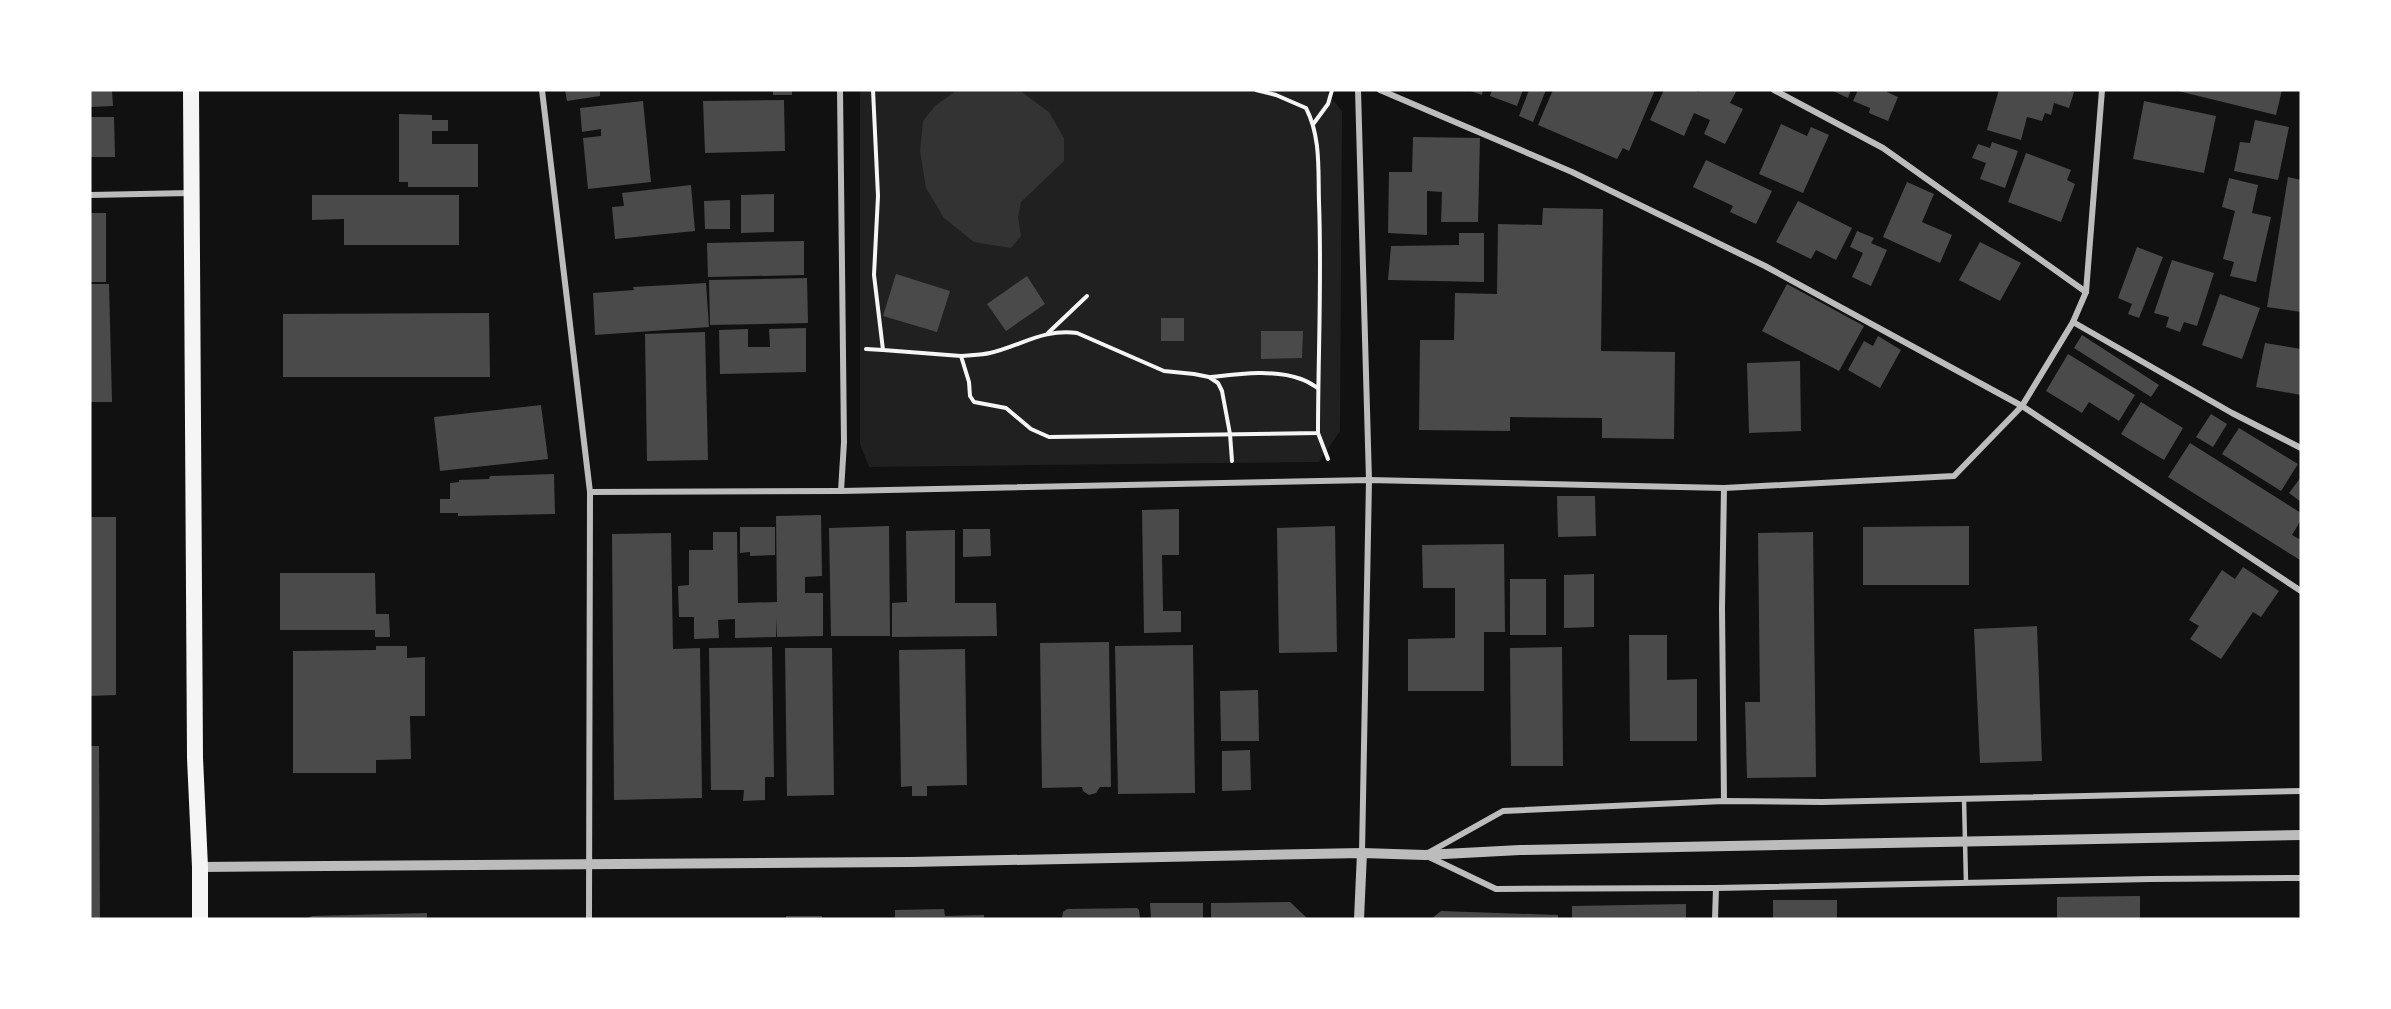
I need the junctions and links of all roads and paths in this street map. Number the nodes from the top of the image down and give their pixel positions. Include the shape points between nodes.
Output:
1 (190, 90) edge
2 (542, 90) edge
3 (840, 90) edge
4 (873, 90) edge
5 (1256, 90) edge
6 (1332, 90) edge
7 (1358, 90) edge
8 (1380, 90) edge
9 (1774, 90) edge
10 (2102, 90) edge
11 (1314, 123) junction
12 (192, 193) junction
13 (90, 195) edge
14 (2086, 292) junction
15 (1088, 296) dead end
16 (2073, 322) junction
17 (1047, 333) junction
18 (961, 356) junction
19 (1209, 377) junction
20 (1318, 387) junction
21 (2022, 406) junction
22 (1230, 434) junction
23 (2301, 448) edge
24 (1369, 480) junction
25 (1724, 488) junction
26 (841, 491) junction
27 (590, 492) junction
28 (2301, 591) edge
29 (2301, 791) edge
30 (1964, 799) junction
31 (1724, 801) junction
32 (2301, 835) edge
33 (1362, 853) junction
34 (1425, 855) junction
35 (588, 863) junction
36 (200, 867) junction
37 (2301, 878) edge
38 (1966, 883) junction
39 (1716, 888) junction
40 (200, 919) edge
41 (589, 919) edge
42 (1359, 919) edge
43 (1715, 919) edge

1 - 12 highway
2 - 27 street
3 - 26 street via 844,442
4 - 18 path via 878,196 874,275 883,350
5 - 11 path via 1306,108
6 - 11 path via 1328,104
7 - 24 street
8 - 21 street via 1572,172 1765,266
9 - 14 street via 1883,148
10 - 14 street
11 - 20 path via 1321,242
12 - 13 street
12 - 36 highway via 195,758
14 - 16 street
15 - 17 path
16 - 21 street
16 - 23 street
17 - 18 path via 989,353
17 - 19 path via 1077,333 1164,371
18 - 22 path via 974,402 1006,408 1041,435
19 - 20 path via 1276,375 1300,378
19 - 22 path via 1218,382 1222,391
20 - 22 path via 1318,433
21 - 25 street via 1954,477
21 - 28 street
24 - 25 street
24 - 26 street
24 - 33 street
25 - 31 street
26 - 27 street
27 - 35 street
29 - 30 street
30 - 31 street
30 - 38 lane
31 - 34 street via 1503,811
32 - 34 street
33 - 34 street
33 - 35 street via 910,862
33 - 42 street
34 - 39 street via 1496,889
35 - 36 street
35 - 41 street
36 - 40 highway
37 - 38 street
38 - 39 street
39 - 43 street

